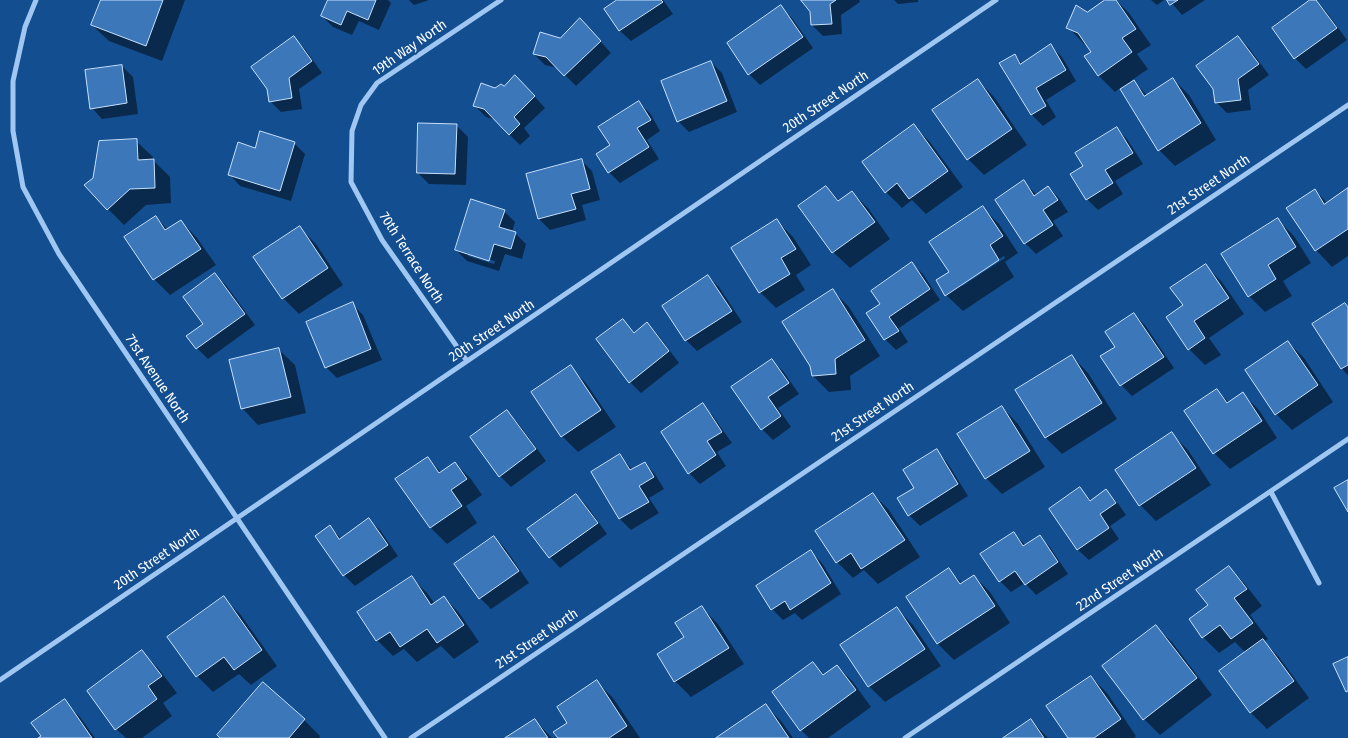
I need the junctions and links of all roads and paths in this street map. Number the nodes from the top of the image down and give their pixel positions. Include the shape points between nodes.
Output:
1 (36, 0) edge
2 (501, 0) edge
3 (996, 0) edge
4 (1348, 105) edge
5 (352, 131) joint
6 (467, 361) junction
7 (1348, 439) edge
8 (1272, 492) junction
9 (237, 518) junction
10 (1320, 583) dead end
11 (0, 680) edge
12 (385, 738) edge
13 (411, 738) edge
14 (905, 738) edge

1 - 9 street, 71st Avenue North via 24,27 13,81 13,131 23,187 59,254
2 - 5 street, 19th Way North via 377,83 361,104
3 - 6 street, 20th Street North
4 - 13 street, 21st Street North
5 - 6 street, 70th Terrace North via 351,182 382,240
6 - 9 street, 20th Street North
7 - 8 street, 22nd Street North
8 - 10 street
8 - 14 street, 22nd Street North
9 - 11 street, 20th Street North
9 - 12 street, 71st Avenue North

